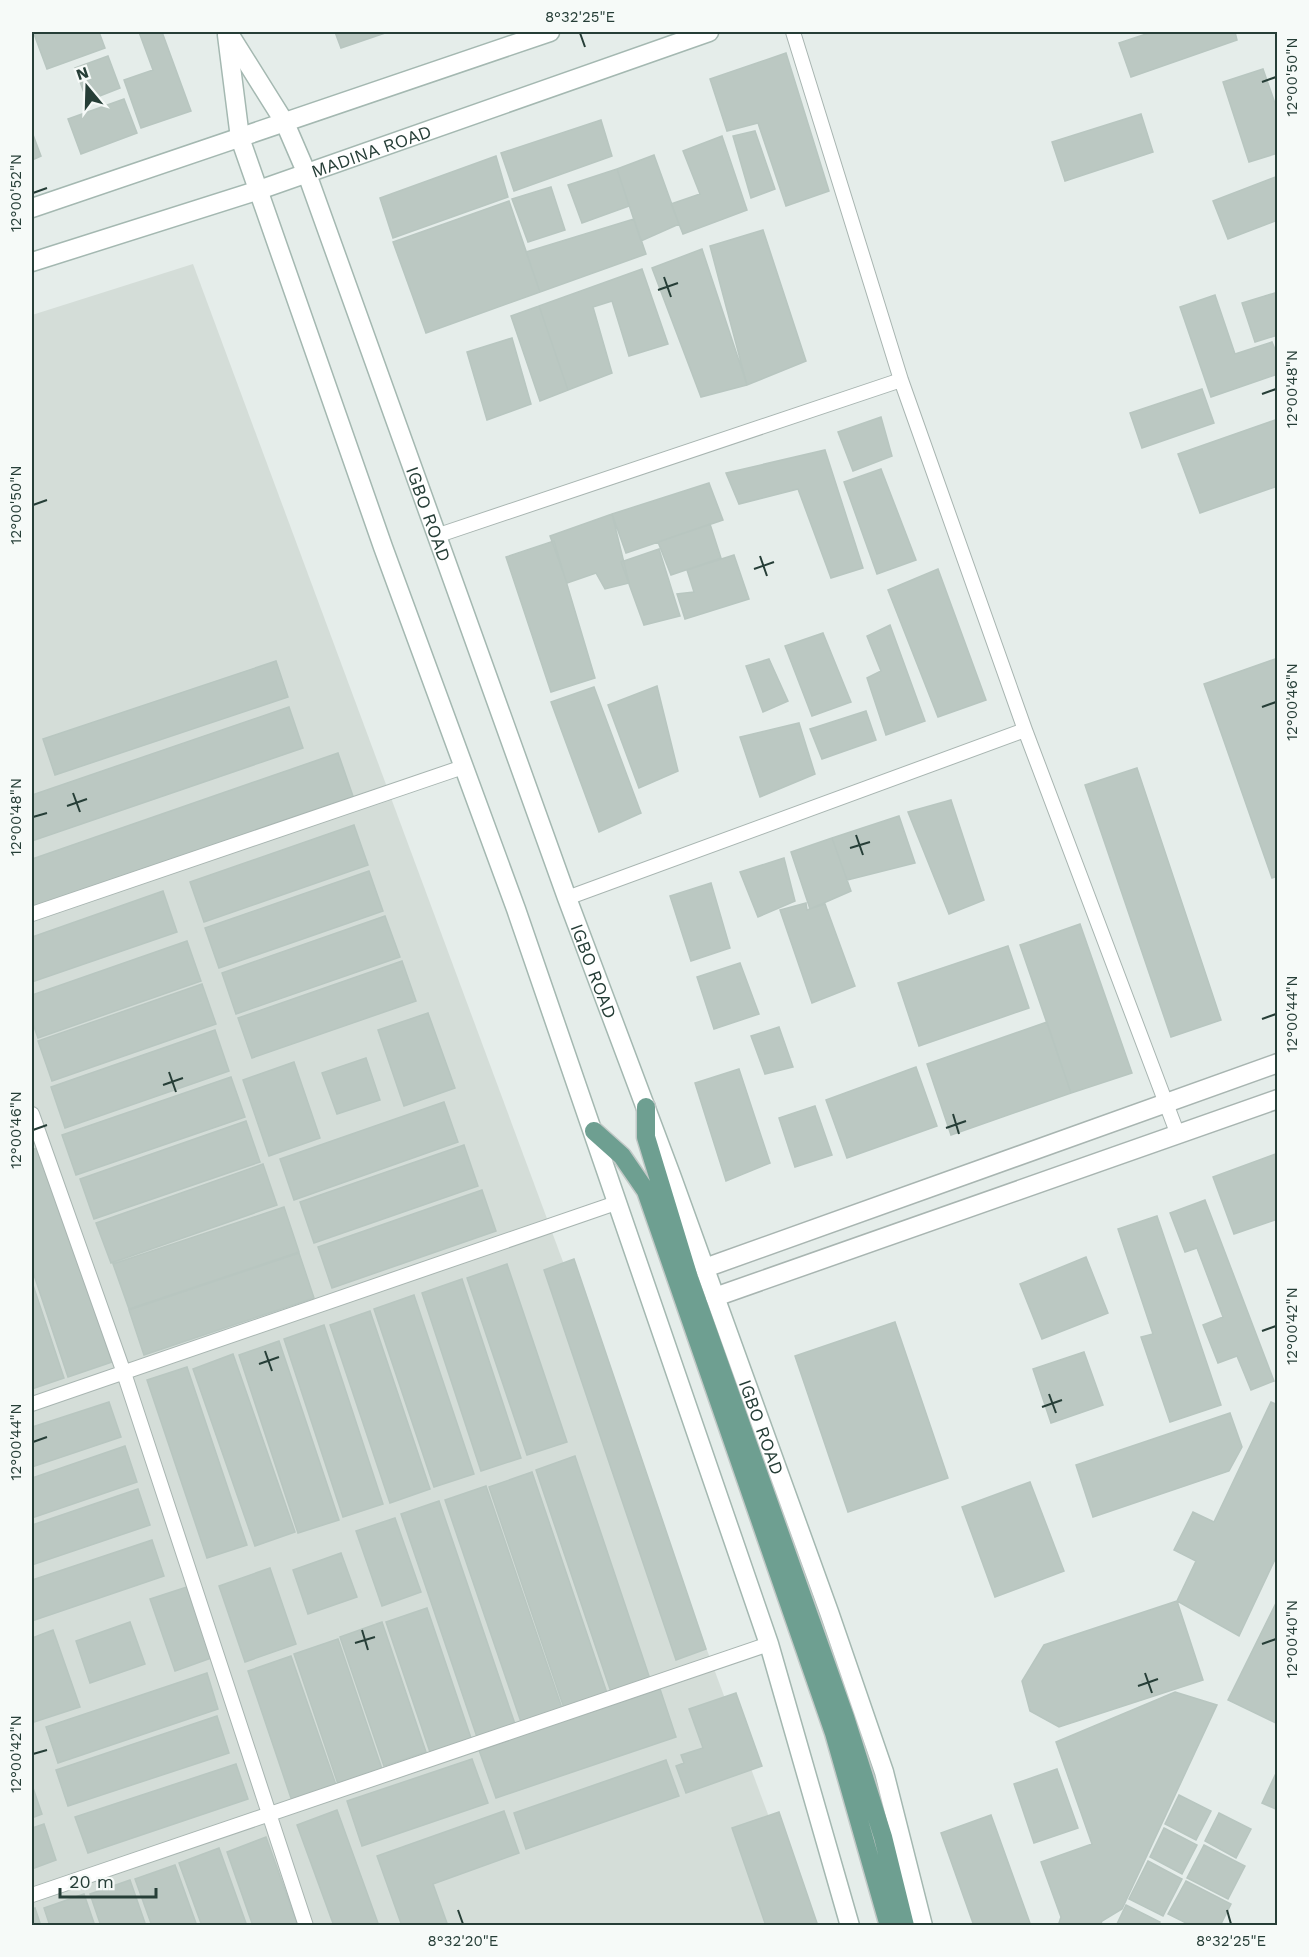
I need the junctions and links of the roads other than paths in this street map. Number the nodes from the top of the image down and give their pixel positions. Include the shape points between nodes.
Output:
1 (227, 32) edge
2 (550, 32) edge
3 (709, 32) edge
4 (793, 32) edge
5 (285, 123) junction
6 (240, 138) junction
7 (307, 174) junction
8 (259, 190) junction
9 (32, 208) edge
10 (32, 261) edge
11 (901, 380) junction
12 (436, 536) junction
13 (1024, 730) junction
14 (463, 767) junction
15 (567, 898) junction
16 (32, 914) edge
17 (1278, 1064) edge
18 (1278, 1098) edge
19 (1166, 1104) junction
20 (646, 1107) junction
21 (32, 1114) edge
22 (594, 1131) junction
23 (1178, 1135) junction
24 (616, 1203) junction
25 (670, 1236) junction
26 (705, 1268) junction
27 (715, 1297) junction
28 (124, 1373) junction
29 (32, 1404) edge
30 (769, 1644) junction
31 (268, 1813) junction
32 (32, 1895) edge
33 (306, 1926) edge
34 (850, 1926) edge
35 (888, 1926) edge
36 (905, 1926) edge
37 (923, 1926) edge

1 - 5 street, IGBO ROAD
1 - 6 street, IGBO ROAD
2 - 5 street
3 - 7 street, MADINA ROAD
4 - 11 lane
5 - 6 street
5 - 7 street, IGBO ROAD
6 - 8 street, IGBO ROAD
6 - 9 street
7 - 8 street, MADINA ROAD
7 - 12 street, IGBO ROAD
8 - 10 street, MADINA ROAD
8 - 14 street, IGBO ROAD
11 - 12 lane
11 - 13 lane
12 - 15 street, IGBO ROAD
13 - 15 lane
13 - 19 lane
14 - 16 lane
14 - 22 street, IGBO ROAD
15 - 20 street, IGBO ROAD
17 - 19 street
18 - 23 street
19 - 23 lane
19 - 26 street
20 - 25 main road via 646,1137
20 - 26 street, IGBO ROAD
21 - 28 lane
22 - 24 street, IGBO ROAD
22 - 25 main road via 622,1156
23 - 27 street
24 - 28 lane
24 - 30 street, IGBO ROAD
25 - 35 main road via 834,1733
25 - 36 main road via 689,1278 845,1717 883,1837
26 - 27 street, IGBO ROAD
27 - 37 street, IGBO ROAD via 884,1772
28 - 29 lane
28 - 31 lane
30 - 31 lane
30 - 34 street, IGBO ROAD
31 - 32 lane
31 - 33 lane

